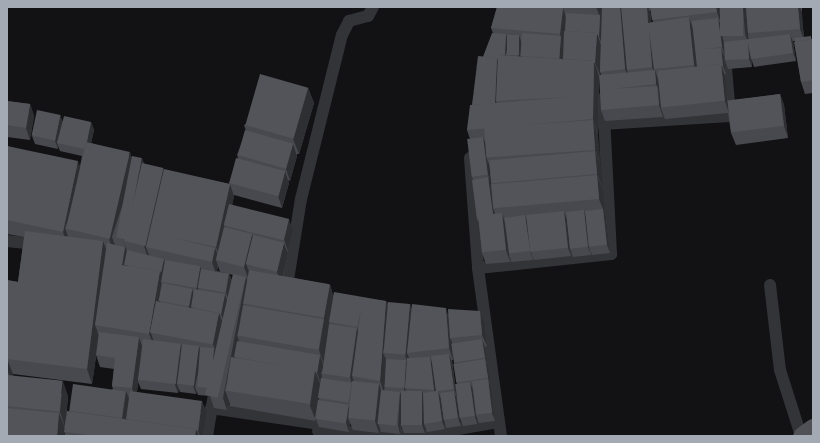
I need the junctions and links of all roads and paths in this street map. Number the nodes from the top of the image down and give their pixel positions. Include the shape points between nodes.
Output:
1 (373, 7) edge
2 (721, 7) edge
3 (603, 86) edge
4 (602, 124) junction
5 (470, 147) edge
6 (7, 242) edge
7 (55, 246) edge
8 (478, 268) junction
9 (261, 284) edge
10 (275, 285) junction
11 (770, 285) dead end
12 (295, 290) edge
13 (470, 319) edge
14 (485, 321) junction
15 (217, 378) edge
16 (211, 408) junction
17 (320, 408) edge
18 (498, 422) junction
19 (813, 428) edge
20 (318, 430) edge
21 (207, 436) edge
22 (501, 436) edge
23 (801, 436) edge

1 - 10 street via 368,16 349,21 342,35 301,199 288,280
2 - 4 street via 730,116
3 - 4 street
4 - 8 street via 612,254
5 - 8 street
6 - 7 street
8 - 14 street
9 - 10 street
10 - 12 street
11 - 23 street via 780,370
13 - 14 street
14 - 18 street
15 - 16 street
16 - 20 street
16 - 21 street
17 - 20 street
18 - 20 street via 424,435
18 - 22 street
19 - 23 main road

